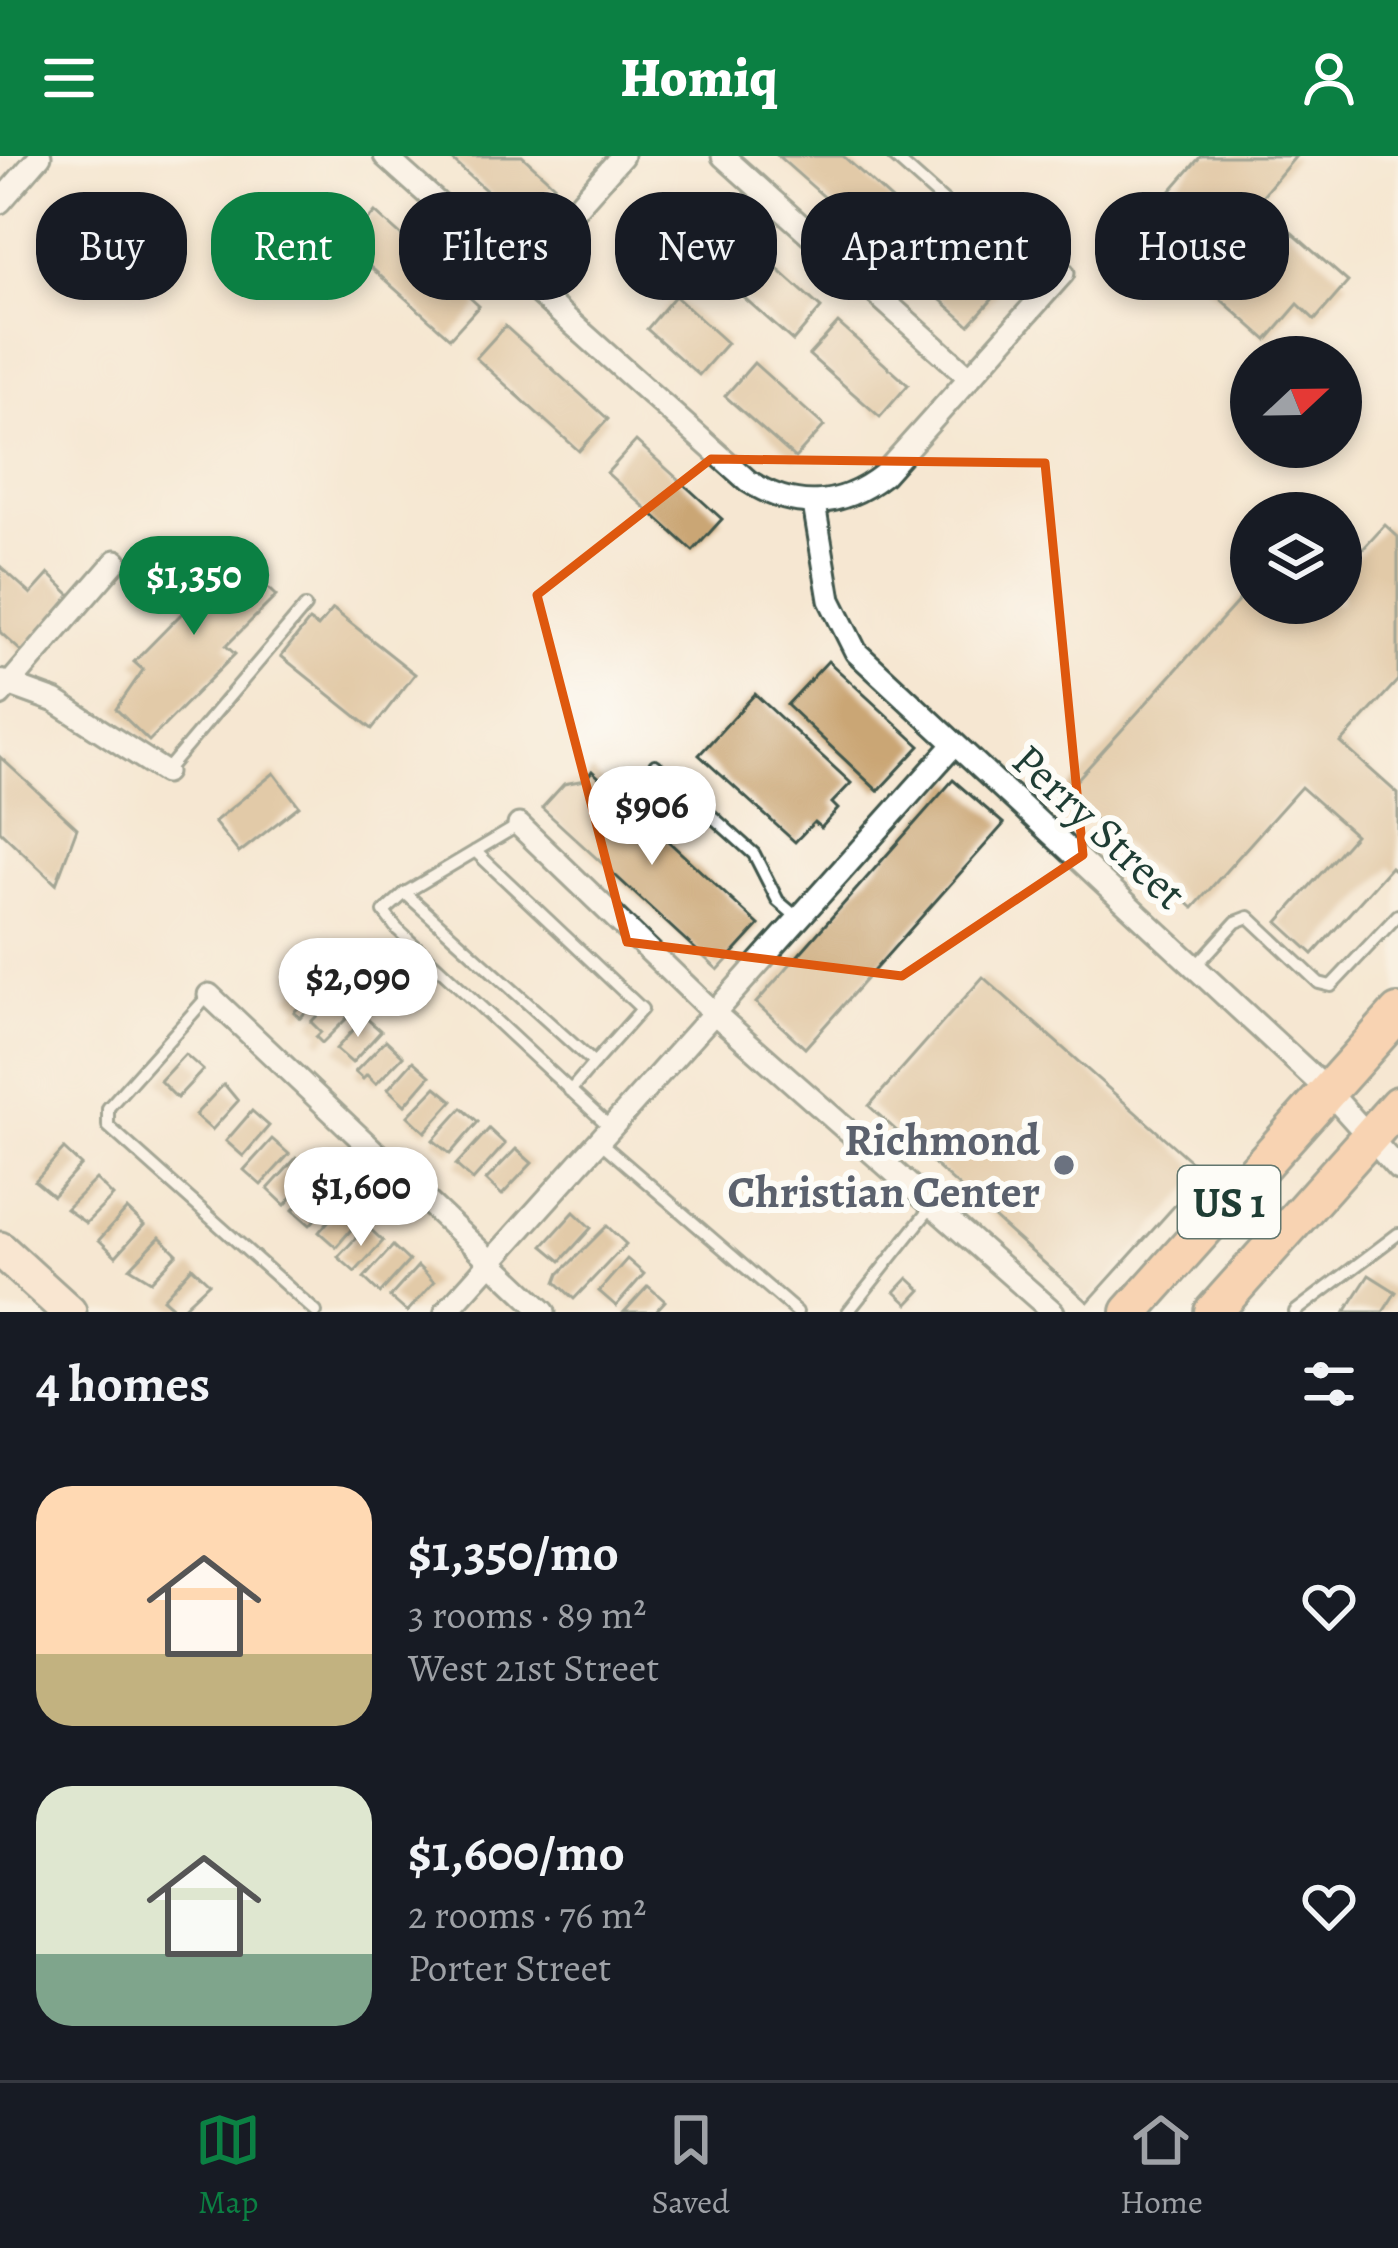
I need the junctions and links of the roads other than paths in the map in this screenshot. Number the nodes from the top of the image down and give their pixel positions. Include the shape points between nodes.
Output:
1 (40, 156) edge
2 (385, 156) edge
3 (622, 156) edge
4 (723, 156) edge
5 (893, 156) edge
6 (426, 192) edge
7 (590, 192) edge
8 (934, 192) edge
9 (0, 202) edge
10 (548, 300) edge
11 (1039, 300) edge
12 (969, 377) junction
13 (814, 504) junction
14 (116, 560) dead end
15 (305, 607) dead end
16 (2, 688) edge
17 (954, 745) junction
18 (656, 765) dead end
19 (165, 772) joint
20 (519, 826) joint
21 (475, 851) junction
22 (405, 893) junction
23 (1398, 915) edge
24 (798, 918) junction
25 (1195, 968) junction
26 (209, 995) joint
27 (713, 1012) junction
28 (1398, 1013) edge
29 (594, 1063) junction
30 (1327, 1090) junction
31 (570, 1091) junction
32 (1398, 1105) edge
33 (604, 1134) junction
34 (1371, 1135) junction
35 (1398, 1169) edge
36 (932, 1206) junction
37 (1398, 1234) edge
38 (0, 1249) edge
39 (490, 1262) junction
40 (69, 1312) edge
41 (316, 1312) edge
42 (446, 1312) edge
43 (544, 1312) edge
44 (797, 1312) edge
45 (848, 1312) edge
46 (1053, 1312) edge
47 (1130, 1312) edge
48 (1213, 1312) edge
49 (1295, 1312) edge

1 - 9 street
2 - 6 street
3 - 7 street
4 - 12 street
5 - 8 lane
10 - 13 street via 748,481
11 - 12 street
12 - 13 street via 883,475
13 - 17 street, Perry Street via 838,626
14 - 16 street
15 - 19 lane
16 - 19 street via 55,701
17 - 24 street
17 - 25 street, Perry Street
18 - 24 lane via 754,854 778,902
20 - 21 lane
20 - 27 street
21 - 22 lane
21 - 29 lane via 641,1009
22 - 29 lane
22 - 31 lane via 383,912
23 - 25 lane via 1338,983 1319,983 1249,917
24 - 27 street
25 - 30 street, Perry Street
26 - 39 street
26 - 41 lane via 109,1108 108,1126
27 - 33 street
27 - 36 street
28 - 30 main road, US 1
29 - 31 lane
30 - 34 street, Perry Street
30 - 47 main road, US 1
31 - 33 lane
32 - 34 main road, US 1
33 - 39 street
33 - 44 lane
34 - 35 street, Perry Street
34 - 48 main road, US 1
36 - 45 lane
36 - 46 street
37 - 49 lane
38 - 40 street
39 - 42 street
39 - 43 street

